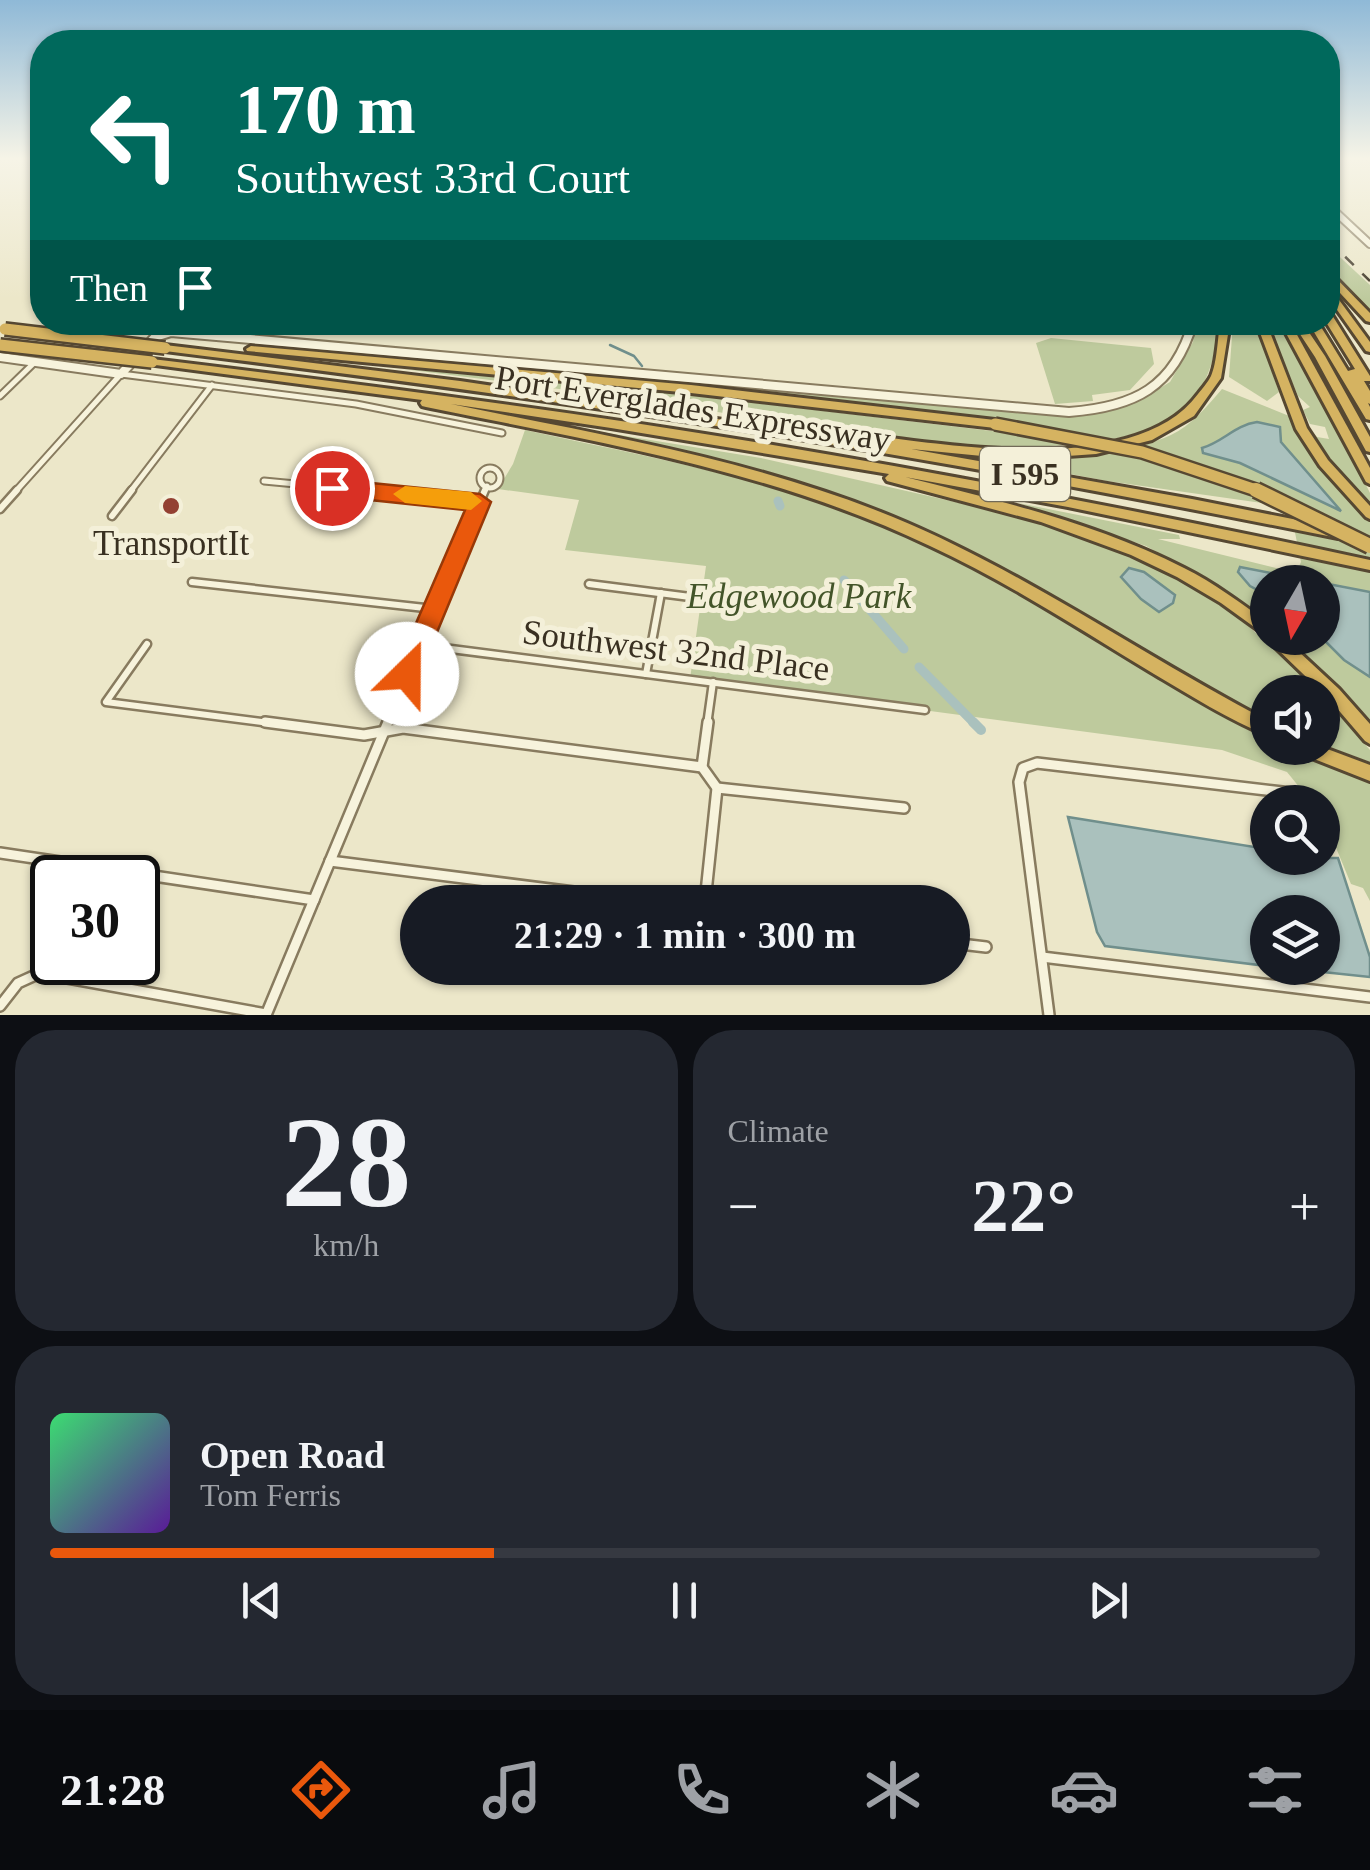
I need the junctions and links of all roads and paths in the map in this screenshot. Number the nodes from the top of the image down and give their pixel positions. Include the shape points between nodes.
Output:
1 (1340, 216) edge
2 (1355, 230) junction
3 (1370, 231) edge
4 (1370, 244) edge
5 (1340, 287) edge
6 (1340, 308) edge
7 (1370, 318) edge
8 (0, 328) edge
9 (30, 332) edge
10 (58, 335) edge
11 (166, 335) edge
12 (200, 335) edge
13 (1190, 335) edge
14 (1225, 335) edge
15 (1266, 335) edge
16 (1292, 335) edge
17 (1308, 335) edge
18 (1309, 335) edge
19 (1322, 335) edge
20 (1333, 335) edge
21 (1336, 335) edge
22 (0, 345) edge
23 (165, 348) junction
24 (1370, 349) edge
25 (0, 357) edge
26 (34, 362) junction
27 (121, 374) junction
28 (1370, 384) edge
29 (212, 385) junction
30 (366, 387) junction
31 (0, 396) edge
32 (1370, 400) edge
33 (1370, 416) edge
34 (758, 428) junction
35 (1370, 428) edge
36 (502, 434) dead end
37 (1370, 448) edge
38 (827, 458) junction
39 (1370, 479) edge
40 (264, 481) dead end
41 (486, 486) dead end
42 (480, 502) junction
43 (0, 508) edge
44 (1370, 514) edge
45 (112, 516) dead end
46 (1370, 543) edge
47 (1370, 565) edge
48 (192, 582) dead end
49 (589, 584) dead end
50 (661, 593) junction
51 (698, 598) dead end
52 (434, 609) junction
53 (1250, 618) edge
54 (147, 644) dead end
55 (420, 645) junction
56 (1293, 655) edge
57 (646, 674) junction
58 (712, 682) junction
59 (925, 710) dead end
60 (1250, 719) edge
61 (382, 734) junction
62 (1370, 736) edge
63 (1340, 762) edge
64 (702, 766) junction
65 (1370, 774) edge
66 (1250, 787) edge
67 (717, 788) junction
68 (904, 808) dead end
69 (0, 853) edge
70 (330, 861) junction
71 (518, 885) edge
72 (707, 885) edge
73 (314, 900) junction
74 (970, 945) edge
75 (986, 947) dead end
76 (1042, 957) junction
77 (1370, 997) edge
78 (0, 1006) edge
79 (266, 1015) edge
80 (1049, 1015) edge

1 - 2 street
2 - 3 street
2 - 4 street
5 - 7 highway
6 - 24 highway
8 - 9 highway, Port Everglades Expressway / I 595, bridge
10 - 23 highway, Port Everglades Expressway / I 595, bridge
11 - 27 street via 155,337
12 - 13 street via 1061,412 1111,407 1154,390 1170,375
14 - 34 highway via 1223,362 1206,398 1170,427 1120,446 999,452
15 - 44 highway via 1316,452
16 - 39 highway
17 - 37 highway
18 - 35 highway
19 - 33 highway
20 - 32 highway
21 - 28 highway
22 - 30 highway, Port Everglades Expressway / I 595, bridge
23 - 34 highway, Port Everglades Expressway / I 595
23 - 46 highway, bridge via 206,345 428,365 1099,440 1204,468
25 - 26 street
26 - 27 street
26 - 31 street
27 - 29 street
27 - 43 street
29 - 36 street via 403,412
29 - 45 street
30 - 38 highway, Port Everglades Expressway / I 595
30 - 60 highway via 772,480 868,513 984,566
34 - 46 highway, Port Everglades Expressway / I 595, bridge
38 - 47 highway, Port Everglades Expressway / I 595
38 - 53 highway via 1092,530 1212,589
40 - 42 street
41 - 42 street
42 - 52 street
48 - 52 street
49 - 50 street
50 - 51 street
50 - 57 street
52 - 55 street
54 - 61 street via 106,702
55 - 57 street, Southwest 32nd Place
55 - 61 street
56 - 62 highway
57 - 58 street, Southwest 32nd Place
58 - 59 street, Southwest 32nd Place
58 - 64 street
61 - 64 street via 403,728
61 - 70 street
63 - 65 highway
64 - 67 street
66 - 76 street via 1038,763 1022,768
67 - 68 street
67 - 72 street
69 - 73 street
70 - 71 street
70 - 73 street
73 - 79 street
74 - 75 street
76 - 77 street
76 - 80 street
78 - 79 street via 18,983 40,973

